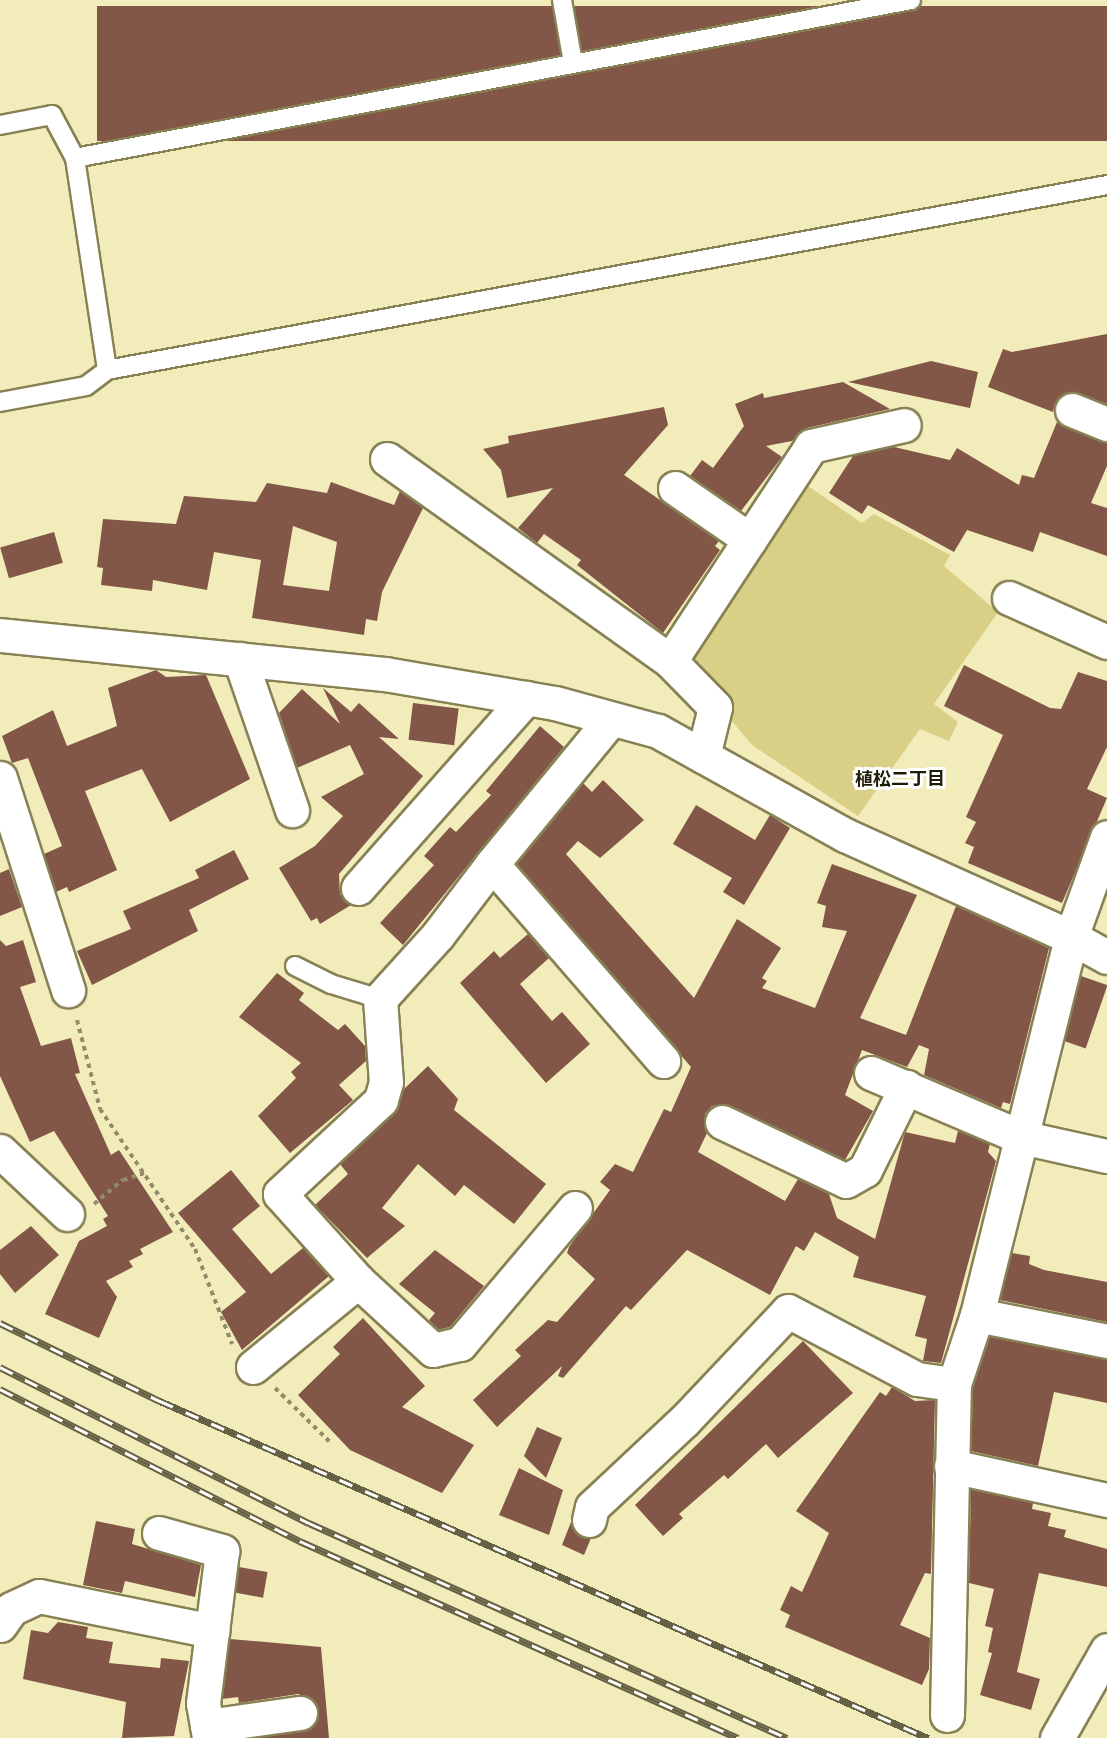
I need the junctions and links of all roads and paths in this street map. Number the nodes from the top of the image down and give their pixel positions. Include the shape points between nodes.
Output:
1 (562, 0) edge
2 (911, 0) edge
3 (573, 63) junction
4 (0, 125) edge
5 (75, 158) junction
6 (1107, 185) edge
7 (106, 370) junction
8 (0, 402) edge
9 (1072, 410) dead end
10 (1107, 424) edge
11 (904, 425) dead end
12 (387, 459) dead end
13 (675, 488) dead end
14 (750, 540) junction
15 (1009, 598) dead end
16 (0, 635) edge
17 (1107, 642) edge
18 (240, 659) junction
19 (670, 661) junction
20 (526, 698) junction
21 (612, 719) junction
22 (703, 756) junction
23 (0, 778) edge
24 (292, 810) dead end
25 (1107, 837) edge
26 (492, 864) junction
27 (358, 888) dead end
28 (1071, 937) junction
29 (1107, 957) edge
30 (295, 966) dead end
31 (69, 990) joint
32 (380, 999) junction
33 (663, 1060) dead end
34 (871, 1073) dead end
35 (906, 1087) junction
36 (722, 1122) dead end
37 (1021, 1137) junction
38 (0, 1151) edge
39 (1107, 1156) edge
40 (144, 1173) junction
41 (575, 1208) dead end
42 (67, 1214) joint
43 (358, 1281) junction
44 (977, 1315) junction
45 (1107, 1341) edge
46 (253, 1367) junction
47 (954, 1384) junction
48 (329, 1441) dead end
49 (951, 1466) junction
50 (1107, 1500) edge
51 (589, 1520) dead end
52 (159, 1533) dead end
53 (0, 1625) edge
54 (212, 1631) junction
55 (1107, 1650) edge
56 (300, 1713) dead end
57 (947, 1715) dead end
58 (208, 1732) edge
59 (1057, 1738) edge

1 - 3 lane
2 - 3 lane
3 - 5 lane
4 - 5 lane via 52,115
5 - 7 lane
6 - 7 lane
7 - 8 lane via 86,386
9 - 10 street
11 - 14 street via 811,446
12 - 19 street
13 - 14 street
14 - 19 street
15 - 17 street
16 - 18 street
18 - 20 street via 386,674
18 - 24 street
19 - 22 street via 715,707
20 - 21 street
20 - 27 street
21 - 22 street via 658,731
21 - 26 street
22 - 28 street via 845,835
23 - 31 street
25 - 28 street
26 - 32 street
26 - 33 street
28 - 29 street
28 - 37 street
30 - 32 lane via 331,984
31 - 40 path via 100,1109
32 - 43 street via 386,1082 381,1100 280,1194
34 - 35 street
35 - 36 street via 866,1170 846,1181
35 - 37 street
37 - 39 street
37 - 44 street
38 - 42 street
40 - 42 path via 123,1180 100,1202
40 - 46 path via 195,1249 228,1340
41 - 43 street via 460,1344 433,1350
43 - 46 street
44 - 45 street
44 - 47 street
46 - 48 path
47 - 49 street
47 - 51 street via 917,1379 788,1311 684,1421 592,1507
49 - 50 street
49 - 57 street
52 - 54 street via 222,1551
53 - 54 street via 11,1609 39,1596
54 - 58 street via 203,1703
55 - 59 street
56 - 58 street

